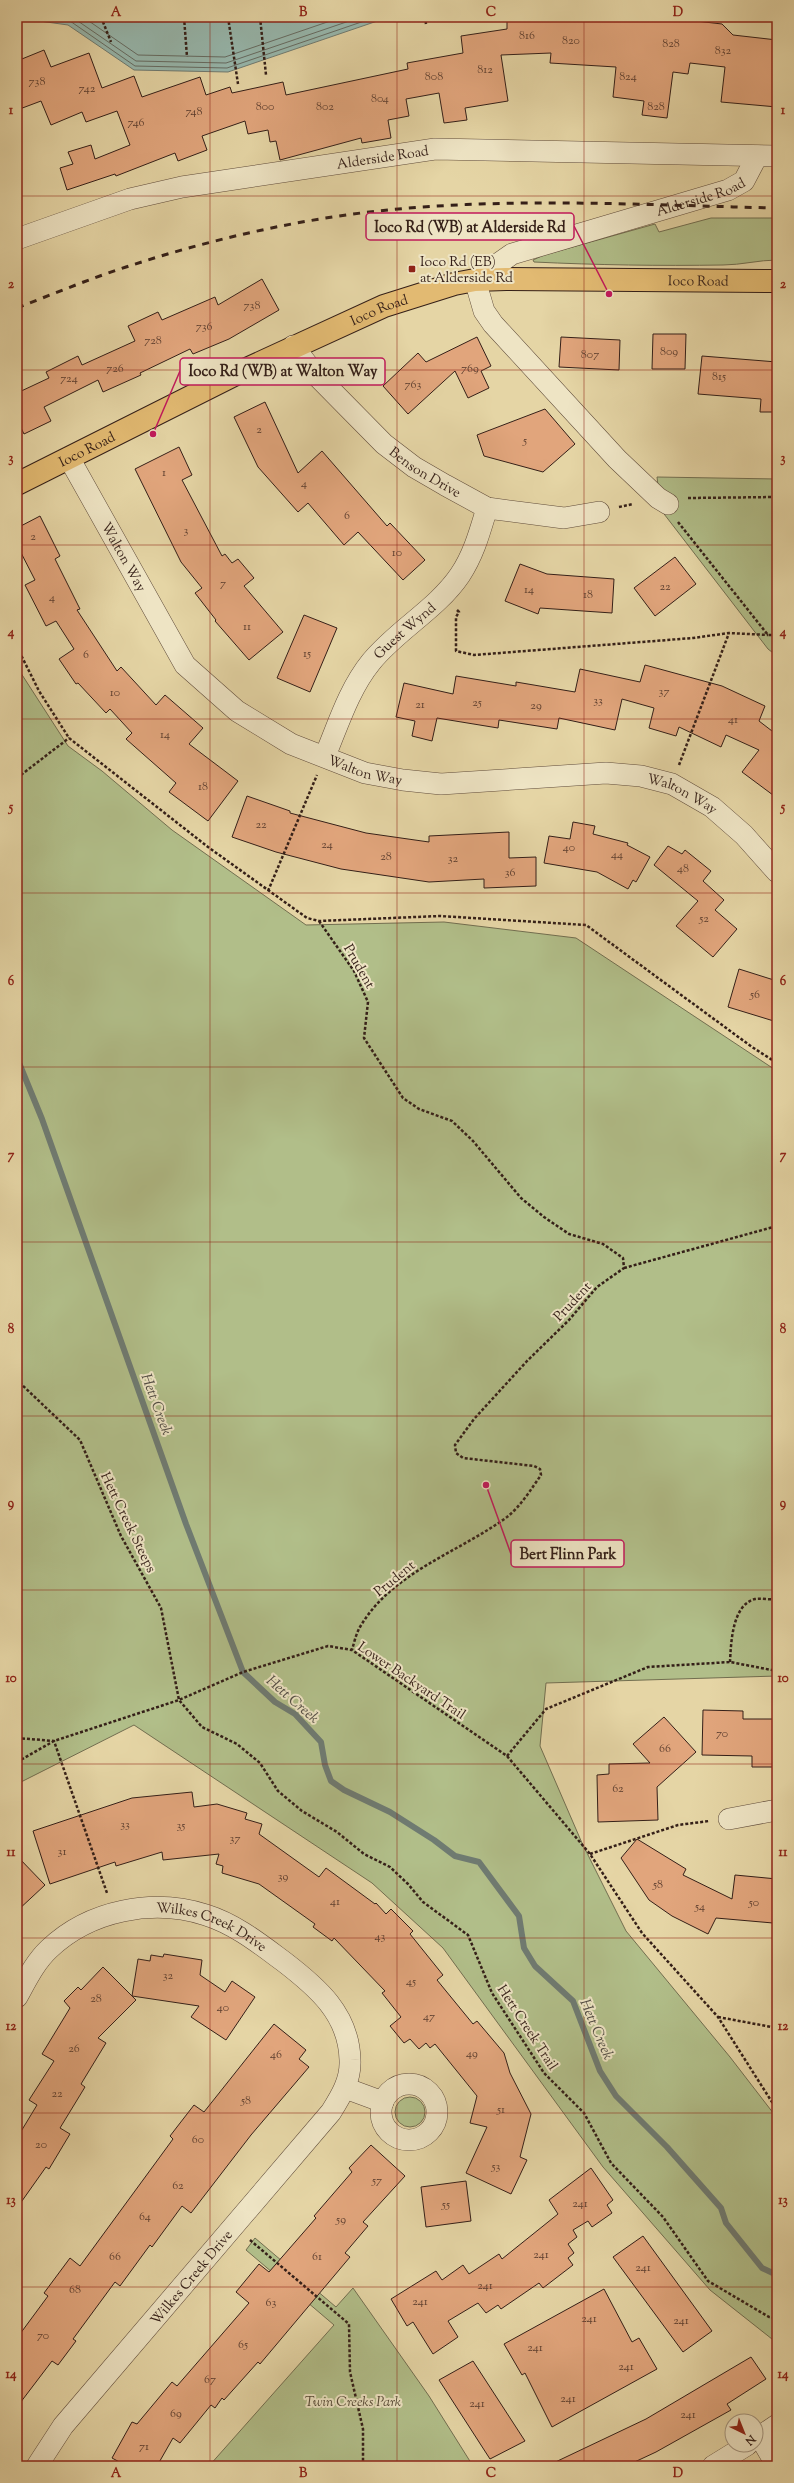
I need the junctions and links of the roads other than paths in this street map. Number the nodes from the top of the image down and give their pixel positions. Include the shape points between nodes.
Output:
1 (767, 156) edge
2 (17, 239) edge
3 (475, 280) junction
4 (777, 281) edge
5 (293, 346) junction
6 (69, 458) junction
7 (17, 484) edge
8 (663, 501) road end
9 (487, 508) junction
10 (599, 512) road end
11 (325, 756) junction
12 (777, 872) edge
13 (777, 1810) edge
14 (729, 1818) road end
15 (17, 1997) edge
16 (345, 2088) junction
17 (383, 2102) dead end
18 (764, 2444) edge
19 (735, 2453) edge
20 (37, 2466) edge
21 (714, 2466) edge
22 (777, 2466) edge

1 - 2 street, Alderside Road via 435,149 182,187 130,199
1 - 3 street, Alderside Road via 744,181 728,190 519,252
3 - 4 main road, Ioco Road
3 - 5 main road, Ioco Road via 384,306
3 - 8 street via 484,312 493,324 617,459
5 - 6 main road, Ioco Road
5 - 9 street, Benson Drive via 314,373 384,444 414,467
6 - 7 main road, Ioco Road
6 - 11 street, Walton Way via 186,665 237,711 291,744
9 - 10 street, Benson Drive via 564,518
9 - 11 street, Guest Wynd via 469,560 459,576 373,660 362,674
11 - 12 street, Walton Way via 365,773 441,784 606,773 641,776 672,784 712,807 744,834
13 - 14 street
15 - 16 street, Wilkes Creek Drive via 48,1950 65,1936 88,1924 137,1907 174,1907 207,1915 252,1938 307,1979 331,2004 338,2015 348,2046 350,2068
16 - 17 street
16 - 20 street, Wilkes Creek Drive via 316,2131 63,2426
18 - 22 street
19 - 21 street

